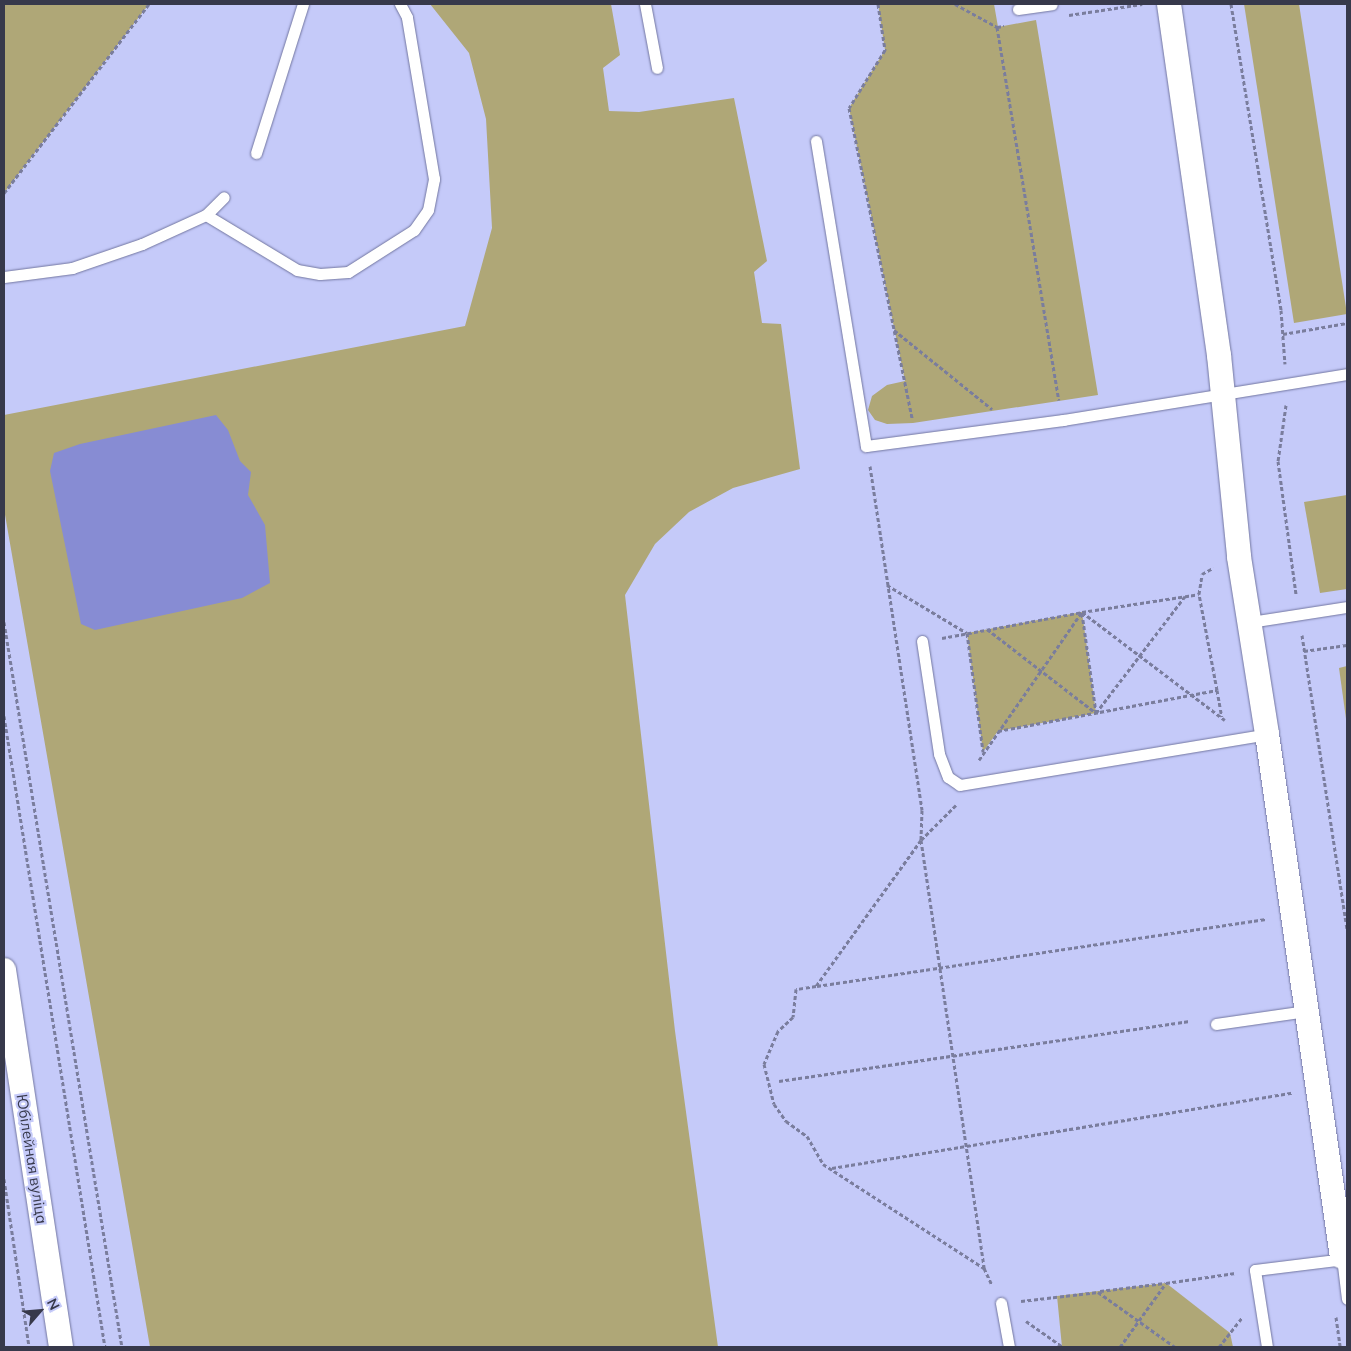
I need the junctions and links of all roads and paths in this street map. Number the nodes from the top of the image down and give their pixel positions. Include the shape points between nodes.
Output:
1 (149, 4) edge
2 (303, 4) edge
3 (400, 4) edge
4 (645, 4) edge
5 (878, 4) edge
6 (955, 4) edge
7 (1052, 4) edge
8 (1142, 4) edge
9 (1168, 4) edge
10 (1231, 4) edge
11 (1018, 9) dead end
12 (1143, 12) dead end
13 (657, 68) dead end
14 (816, 141) dead end
15 (256, 153) dead end
16 (4, 193) edge
17 (224, 197) dead end
18 (206, 215) junction
19 (4, 277) edge
20 (1347, 323) edge
21 (894, 330) junction
22 (1284, 334) junction
23 (1347, 374) edge
24 (1286, 385) junction
25 (1224, 394) junction
26 (1069, 400) dead end
27 (1060, 402) junction
28 (1050, 403) dead end
29 (986, 412) dead end
30 (1063, 420) junction
31 (913, 423) dead end
32 (866, 446) junction
33 (1239, 556) junction
34 (887, 585) junction
35 (1199, 594) junction
36 (1185, 596) junction
37 (1347, 607) edge
38 (1082, 612) junction
39 (1298, 614) junction
40 (4, 622) edge
41 (1250, 622) junction
42 (987, 629) junction
43 (967, 633) junction
44 (922, 642) junction
45 (1347, 645) edge
46 (895, 646) junction
47 (1304, 652) junction
48 (1141, 657) junction
49 (1042, 672) junction
50 (1217, 690) junction
51 (1194, 694) junction
52 (1096, 713) junction
53 (4, 716) edge
54 (1222, 717) junction
55 (998, 731) junction
56 (1257, 736) junction
57 (983, 752) junction
58 (968, 784) junction
59 (921, 840) junction
60 (1275, 918) dead end
61 (1347, 928) edge
62 (941, 969) junction
63 (4, 970) edge
64 (816, 986) junction
65 (1306, 1011) junction
66 (1190, 1021) dead end
67 (1216, 1024) dead end
68 (954, 1056) junction
69 (779, 1081) dead end
70 (1302, 1092) dead end
71 (967, 1148) junction
72 (831, 1168) junction
73 (4, 1179) edge
74 (1344, 1259) edge
75 (984, 1268) junction
76 (1255, 1270) junction
77 (1166, 1283) junction
78 (1098, 1292) junction
79 (1258, 1297) junction
80 (1347, 1299) edge
81 (1001, 1303) junction
82 (1139, 1321) junction
83 (29, 1347) edge
84 (61, 1347) edge
85 (105, 1347) edge
86 (122, 1347) edge
87 (1009, 1347) edge
88 (1063, 1347) edge
89 (1120, 1347) edge
90 (1175, 1347) edge
91 (1219, 1347) edge
92 (1267, 1347) edge

1 - 16 path
2 - 15 lane
3 - 18 lane via 407,17 434,179 428,210 414,230 348,272 320,274 297,270
4 - 13 lane
5 - 21 path via 885,50 849,108
6 - 27 path via 997,27
7 - 11 lane
8 - 12 path
9 - 25 street
10 - 22 path
14 - 32 lane
17 - 18 lane
18 - 19 lane via 142,244 72,268
20 - 22 path
21 - 29 path via 994,410
21 - 31 path
22 - 24 path
23 - 24 lane
24 - 25 lane
24 - 39 path via 1278,461
25 - 30 lane
25 - 33 street
26 - 27 path
27 - 28 path
27 - 30 path
30 - 32 lane
32 - 34 path
33 - 35 path via 1202,574
33 - 41 street
34 - 43 path
34 - 46 path
35 - 36 path
35 - 50 path
36 - 38 path
36 - 48 path
37 - 39 lane
38 - 42 path
38 - 48 path
38 - 49 path
38 - 52 path
39 - 41 lane
39 - 47 path
40 - 86 path
41 - 56 street
42 - 43 path
42 - 49 path
43 - 44 path
43 - 57 path
44 - 46 path
44 - 58 lane via 939,754 948,777 960,785
45 - 47 path
46 - 59 path via 922,810
47 - 61 path
48 - 51 path
48 - 52 path
49 - 52 path
49 - 55 path
50 - 51 path
50 - 54 path
51 - 52 path
51 - 54 path
52 - 55 path
53 - 85 path
54 - 56 path
55 - 57 path
56 - 58 lane
56 - 65 street
57 - 58 path
58 - 59 path via 958,803
59 - 62 path
59 - 64 path
60 - 62 path
62 - 64 path
62 - 68 path
63 - 84 street, Юбілейная вуліца
64 - 72 path via 796,989 793,1017 778,1031 764,1064 774,1104 786,1121 807,1136 823,1164
65 - 67 lane
65 - 74 street
66 - 68 path
68 - 69 path
68 - 71 path
70 - 71 path
71 - 72 path
71 - 75 path
72 - 75 path
73 - 83 path
74 - 76 lane
74 - 80 lane
75 - 81 path
76 - 77 path
76 - 79 lane
77 - 78 path
77 - 82 path
78 - 81 path
78 - 82 path
79 - 91 path
79 - 92 lane
81 - 87 lane
81 - 88 path
82 - 89 path
82 - 90 path

